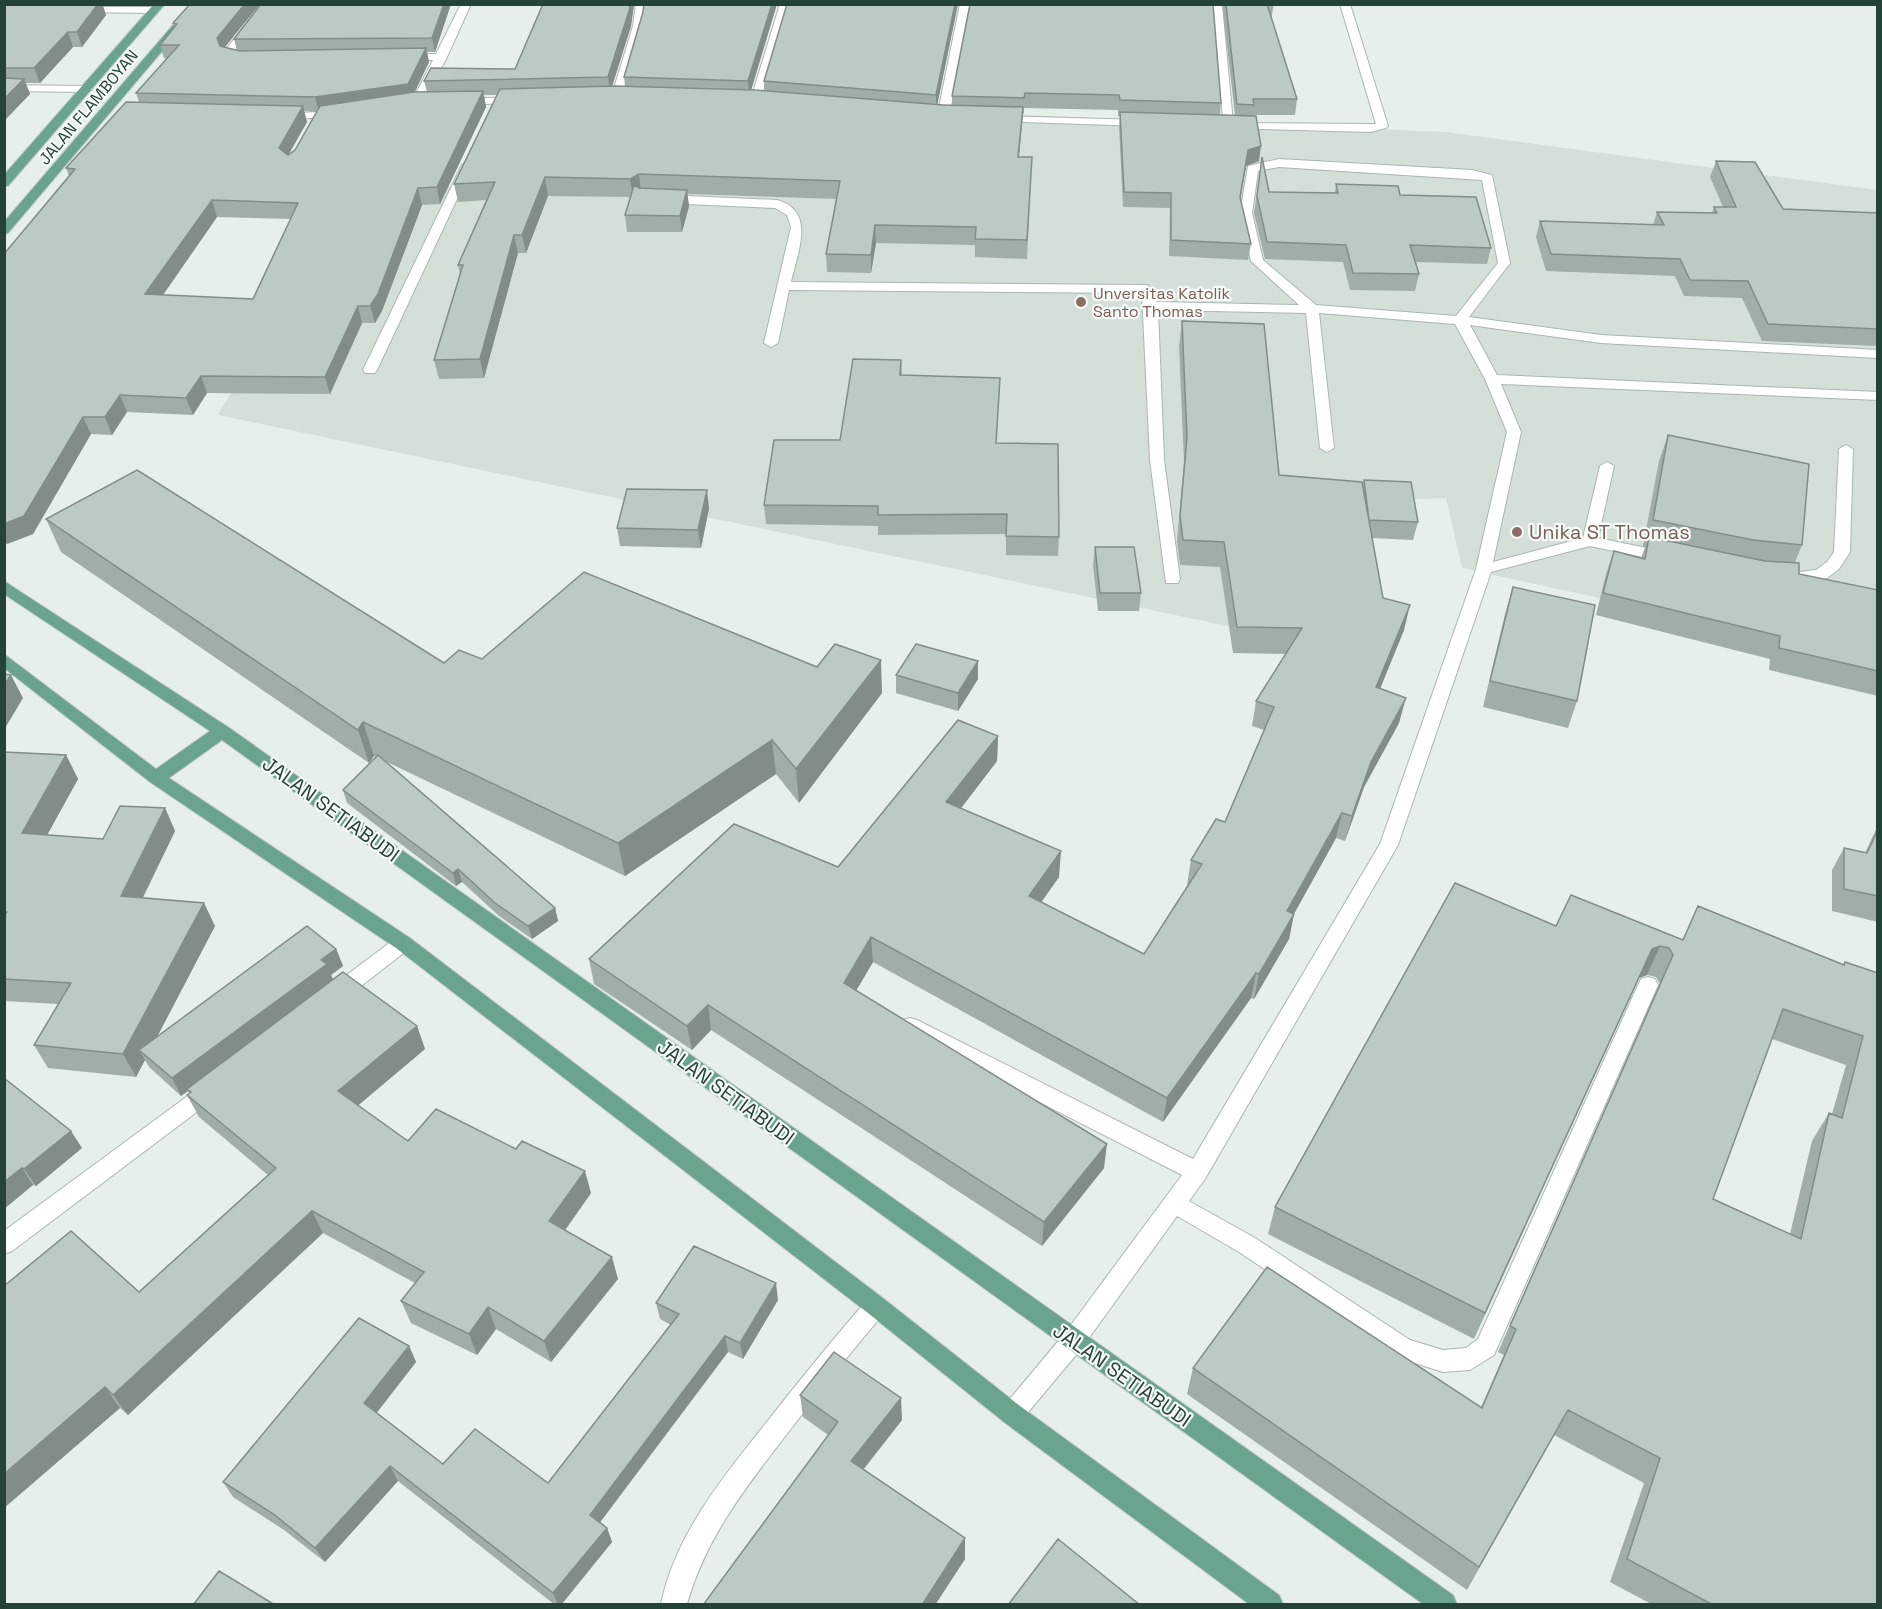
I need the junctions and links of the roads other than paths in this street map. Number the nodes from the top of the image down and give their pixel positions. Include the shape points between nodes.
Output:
1 (196, 4) edge
2 (268, 4) edge
3 (466, 4) edge
4 (641, 4) edge
5 (785, 4) edge
6 (965, 4) edge
7 (1217, 4) edge
8 (1345, 4) edge
9 (158, 7) edge
10 (75, 10) edge
11 (395, 57) edge
12 (442, 57) junction
13 (255, 60) edge
14 (4, 88) edge
15 (87, 88) junction
16 (617, 98) edge
17 (532, 100) edge
18 (450, 102) edge
19 (756, 102) edge
20 (417, 103) edge
21 (354, 111) edge
22 (264, 117) edge
23 (943, 117) edge
24 (990, 119) edge
25 (1157, 124) edge
26 (474, 150) edge
27 (15, 171) junction
28 (56, 171) junction
29 (4, 183) edge
30 (652, 198) edge
31 (4, 230) edge
32 (783, 286) junction
33 (1151, 306) junction
34 (1312, 309) junction
35 (1460, 320) junction
36 (771, 343) dead end
37 (1878, 354) edge
38 (370, 370) dead end
39 (1492, 379) junction
40 (1878, 396) edge
41 (1327, 448) dead end
42 (1846, 449) dead end
43 (1607, 466) dead end
44 (1590, 541) junction
45 (1687, 561) edge
46 (1484, 569) junction
47 (1775, 577) edge
48 (1172, 579) dead end
49 (4, 586) edge
50 (4, 659) edge
51 (222, 731) junction
52 (156, 778) junction
53 (403, 943) junction
54 (1648, 986) edge
55 (318, 1008) edge
56 (892, 1017) edge
57 (224, 1080) edge
58 (1197, 1172) junction
59 (1175, 1204) junction
60 (4, 1244) edge
61 (876, 1306) junction
62 (1073, 1341) junction
63 (1012, 1414) junction
64 (674, 1605) edge
65 (1270, 1605) edge
66 (1444, 1605) edge

1 - 28 main road, JALAN FLAMBOYAN via 111,112
2 - 13 street via 228,53 235,58
3 - 12 street
4 - 16 street via 639,26
5 - 19 street
6 - 23 street
7 - 8 street via 1222,126 1382,126
9 - 10 street
9 - 15 main road, JALAN FLAMBOYAN
11 - 12 street
12 - 20 street
14 - 15 street
15 - 27 main road, JALAN FLAMBOYAN
17 - 18 street via 495,105
21 - 22 street via 316,121
24 - 25 street
26 - 38 street
27 - 28 main road
27 - 29 main road, JALAN FLAMBOYAN
28 - 31 main road, JALAN FLAMBOYAN
30 - 32 street via 762,203 789,208 797,227
32 - 33 street via 1139,287 1149,292
32 - 36 street
33 - 34 street
33 - 48 street via 1157,460
34 - 35 street
34 - 35 street via 1257,261 1246,213 1252,169 1279,163 1488,178 1504,263
34 - 41 street
35 - 37 street via 1601,339
35 - 39 street
39 - 40 street
39 - 46 street via 1514,432
42 - 47 street via 1842,552 1837,563 1821,576
43 - 44 street
44 - 45 street
44 - 46 street
46 - 58 street via 1389,845
49 - 51 main road, JALAN SETIABUDI
50 - 52 main road
51 - 52 main road
51 - 62 main road, JALAN SETIABUDI
52 - 53 main road
53 - 55 street
53 - 61 main road
54 - 59 street via 1486,1347 1470,1359 1443,1361 1404,1349 1247,1245
56 - 58 street
57 - 60 street
58 - 59 street
59 - 62 street
61 - 63 main road
61 - 64 street via 717,1504 680,1575
62 - 63 street
62 - 66 main road, JALAN SETIABUDI
63 - 65 main road

